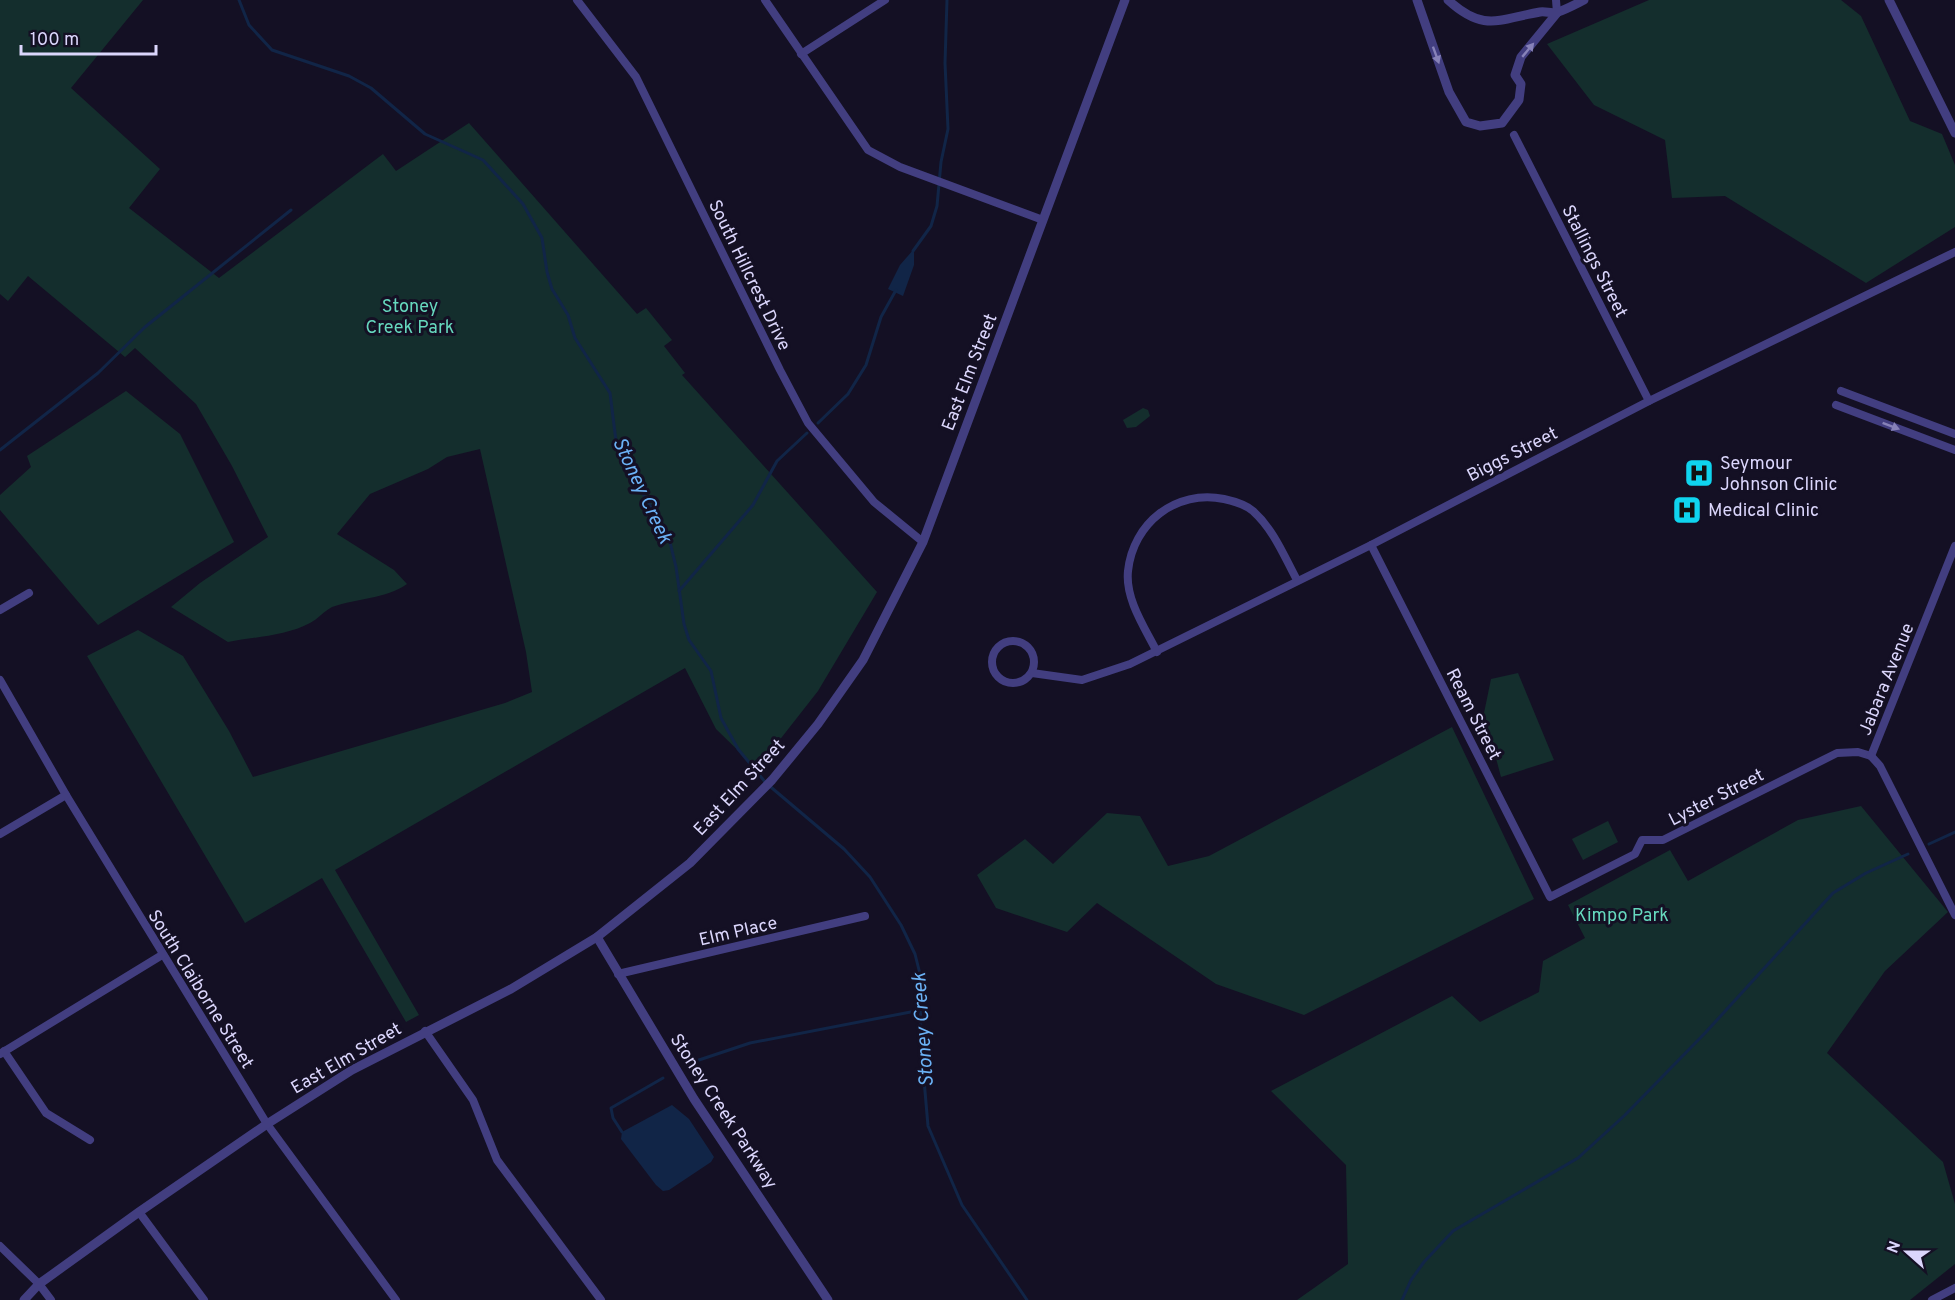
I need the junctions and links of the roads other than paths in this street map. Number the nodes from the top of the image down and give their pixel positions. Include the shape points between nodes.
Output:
1 (576, 0) edge
2 (765, 0) edge
3 (885, 0) edge
4 (1125, 0) edge
5 (1417, 0) edge
6 (1448, 0) edge
7 (1556, 0) edge
8 (1584, 0) edge
9 (1889, 0) edge
10 (1557, 13) junction
11 (801, 54) junction
12 (1955, 133) edge
13 (1514, 135) dead end
14 (1043, 220) junction
15 (1955, 252) edge
16 (1841, 391) dead end
17 (1649, 401) junction
18 (1836, 405) dead end
19 (1955, 434) edge
20 (1955, 450) edge
21 (923, 542) junction
22 (1371, 545) junction
23 (1955, 546) edge
24 (1297, 580) junction
25 (29, 593) dead end
26 (0, 610) edge
27 (1156, 652) junction
28 (1032, 673) junction
29 (0, 680) edge
30 (1871, 756) junction
31 (66, 795) junction
32 (0, 834) edge
33 (1550, 897) joint
34 (1955, 915) edge
35 (865, 916) dead end
36 (597, 938) junction
37 (162, 955) junction
38 (618, 974) junction
39 (425, 1032) junction
40 (2, 1053) edge
41 (267, 1124) junction
42 (90, 1140) dead end
43 (139, 1212) junction
44 (0, 1246) edge
45 (39, 1284) junction
46 (1955, 1288) edge
47 (24, 1300) edge
48 (51, 1300) edge
49 (204, 1300) edge
50 (396, 1300) edge
51 (601, 1300) edge
52 (828, 1300) edge
53 (1932, 1300) edge

1 - 21 street, South Hillcrest Drive via 636,77 808,423 874,501
2 - 11 street
3 - 11 street
4 - 14 street, East Elm Street
5 -> 10 street via 1454,102 1466,123 1480,126 1502,123 1519,99 1521,84 1515,75 1521,57
6 - 10 street via 1467,16 1488,22 1506,22 1541,12
7 - 10 street
8 - 10 street
9 - 12 street
11 - 14 street via 868,150 900,167
13 - 17 street, Stallings Street
14 - 21 street, East Elm Street
15 - 17 street, Biggs Street
16 - 19 street
17 - 22 street, Biggs Street
18 -> 20 street
21 - 36 street, East Elm Street via 863,660 818,724 690,863
22 - 24 street, Biggs Street
22 - 33 street, Ream Street
23 - 30 street, Jabara Avenue
24 - 27 street, Biggs Street
24 - 27 street via 1269,527 1251,509 1207,496 1185,499 1164,509 1146,524 1133,547 1128,573 1131,597
25 - 26 street
27 - 28 street, Biggs Street via 1082,680
28 - 28 street via 1034,656 1028,647 1014,641 1002,643 992,654 992,669 1002,681 1022,682
29 - 31 street, South Claiborne Street
30 - 33 street, Lyster Street via 1837,753 1663,840 1642,840 1635,854
30 - 34 street, Jabara Avenue via 1880,766
31 - 32 street
31 - 37 street, South Claiborne Street
35 - 38 street, Elm Place
36 - 38 street, Stoney Creek Parkway
36 - 39 street, East Elm Street via 511,989
37 - 40 street
37 - 41 street, South Claiborne Street
38 - 52 street, Stoney Creek Parkway via 694,1099
39 - 41 street, East Elm Street via 352,1070
39 - 51 street via 473,1100 497,1160
40 - 42 street via 46,1113
41 - 43 street, East Elm Street
41 - 50 street, South Claiborne Street
43 - 45 street, East Elm Street
43 - 49 street
44 - 45 street
45 - 47 street, East Elm Street
45 - 48 street
46 - 53 street

